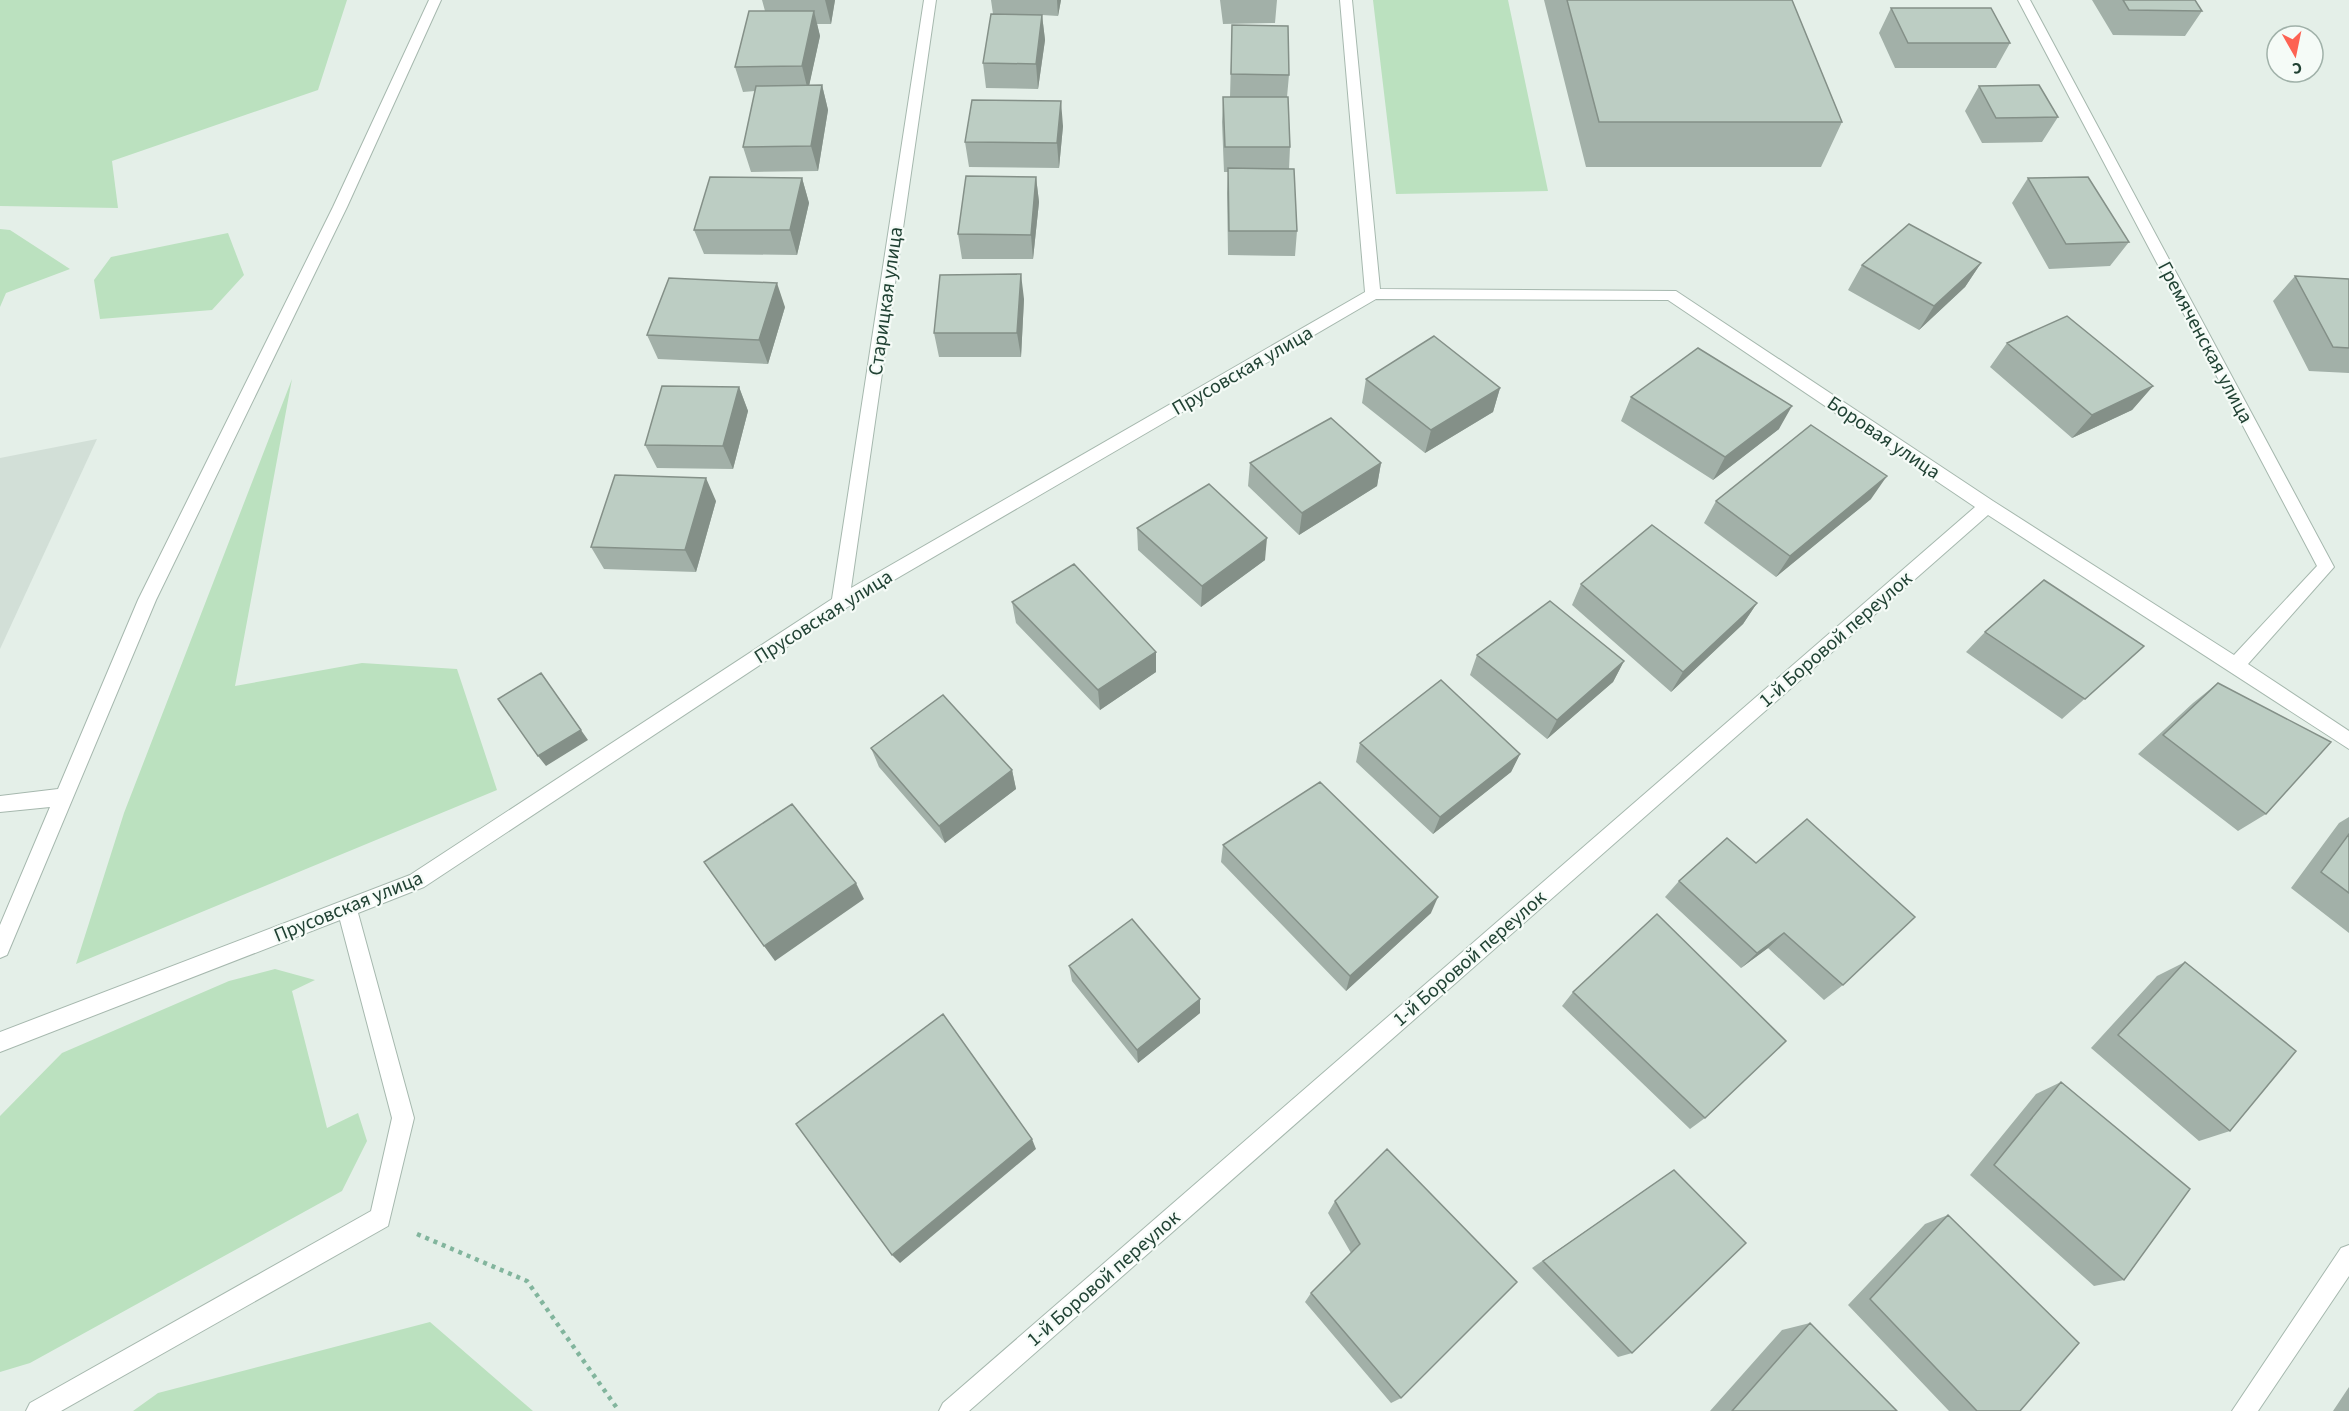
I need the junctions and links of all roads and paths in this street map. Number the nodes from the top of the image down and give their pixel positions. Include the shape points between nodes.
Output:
1 (435, 0) edge
2 (930, 0) edge
3 (1346, 0) edge
4 (2024, 0) edge
5 (1373, 294) junction
6 (1987, 506) junction
7 (840, 603) junction
8 (2236, 665) junction
9 (2349, 741) edge
10 (64, 797) junction
11 (0, 804) edge
12 (347, 909) junction
13 (0, 948) edge
14 (0, 1042) edge
15 (380, 1218) junction
16 (2349, 1256) edge
17 (38, 1411) edge
18 (619, 1411) edge
19 (951, 1411) edge
20 (2244, 1411) edge

1 - 10 street via 340,207 147,600
2 - 7 street, Старицкая улица
3 - 5 street
4 - 8 street, Гремяченская улица via 2326,567
5 - 6 street, Боровая улица via 1671,295
5 - 7 street, Прусовская улица
6 - 8 street, Боровая улица
6 - 19 street, 1-й Боровой переулок
7 - 12 street, Прусовская улица via 417,881
8 - 9 street, Боровая улица
10 - 11 street
10 - 13 street
12 - 14 street, Прусовская улица
12 - 15 street via 403,1118
15 - 17 street
15 - 18 path via 527,1281
16 - 20 street

